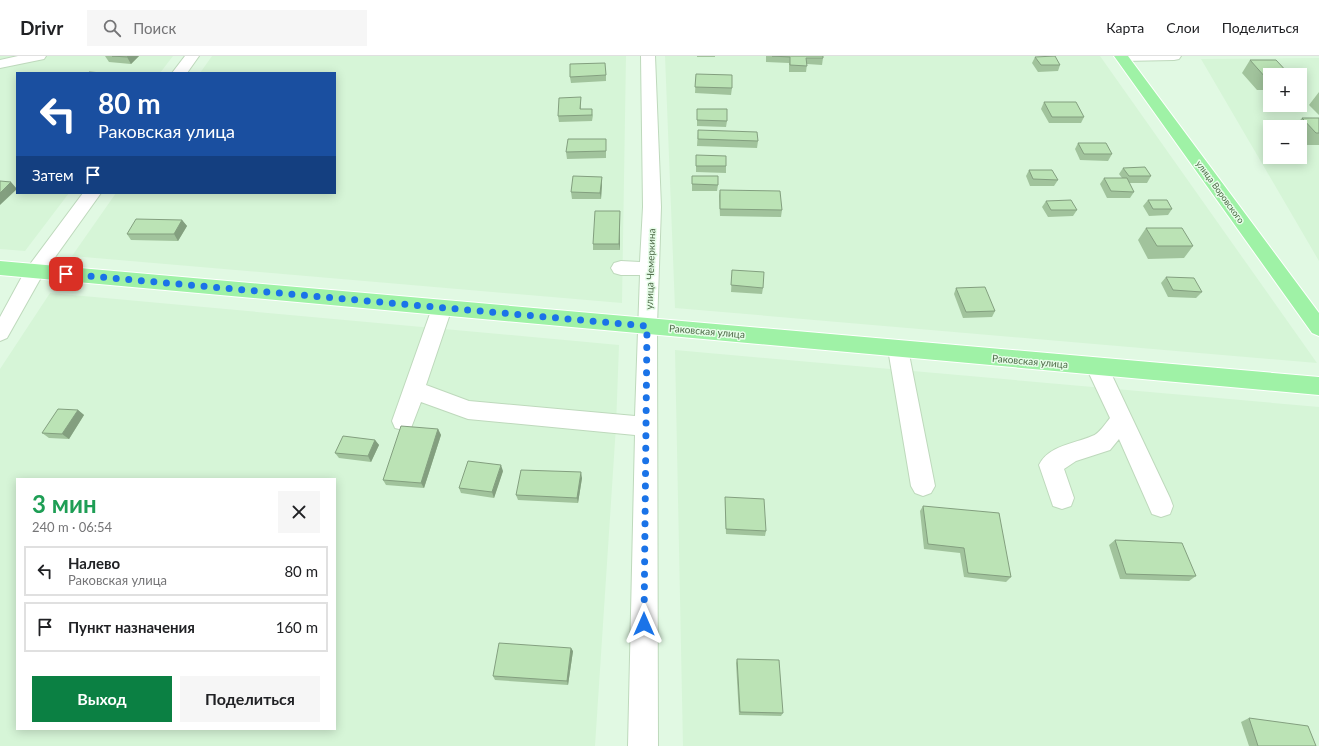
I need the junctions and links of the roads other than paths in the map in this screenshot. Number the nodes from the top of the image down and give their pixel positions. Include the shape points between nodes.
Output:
1 (39, 56) edge
2 (192, 56) edge
3 (648, 56) edge
4 (1121, 56) edge
5 (1174, 56) edge
6 (0, 64) edge
7 (180, 72) edge
8 (91, 194) edge
9 (0, 268) edge
10 (621, 268) dead end
11 (650, 269) junction
12 (35, 271) junction
13 (442, 308) junction
14 (647, 326) junction
15 (1319, 328) edge
16 (0, 333) edge
17 (898, 349) junction
18 (1097, 367) junction
19 (1319, 386) edge
20 (414, 390) junction
21 (1121, 420) junction
22 (403, 421) dead end
23 (647, 426) junction
24 (923, 486) dead end
25 (1062, 498) dead end
26 (1161, 506) dead end
27 (643, 746) edge

1 - 6 street
2 - 7 street
3 - 11 street, улица Чемеркина via 652,208
4 - 5 street
4 - 15 main road, улица Воровского
8 - 12 street
9 - 12 main road, Раковская улица
10 - 11 street
11 - 14 street, улица Чемеркина
12 - 13 main road, Раковская улица
12 - 16 street
13 - 14 main road, Раковская улица
13 - 20 street
14 - 17 main road, Раковская улица
14 - 23 street, улица Чемеркина
17 - 18 main road, Раковская улица
17 - 24 street
18 - 19 main road, Раковская улица
18 - 21 street
20 - 22 street
20 - 23 street via 468,410
21 - 25 street via 1102,443 1068,454 1051,466
21 - 26 street
23 - 27 street, улица Чемеркина

